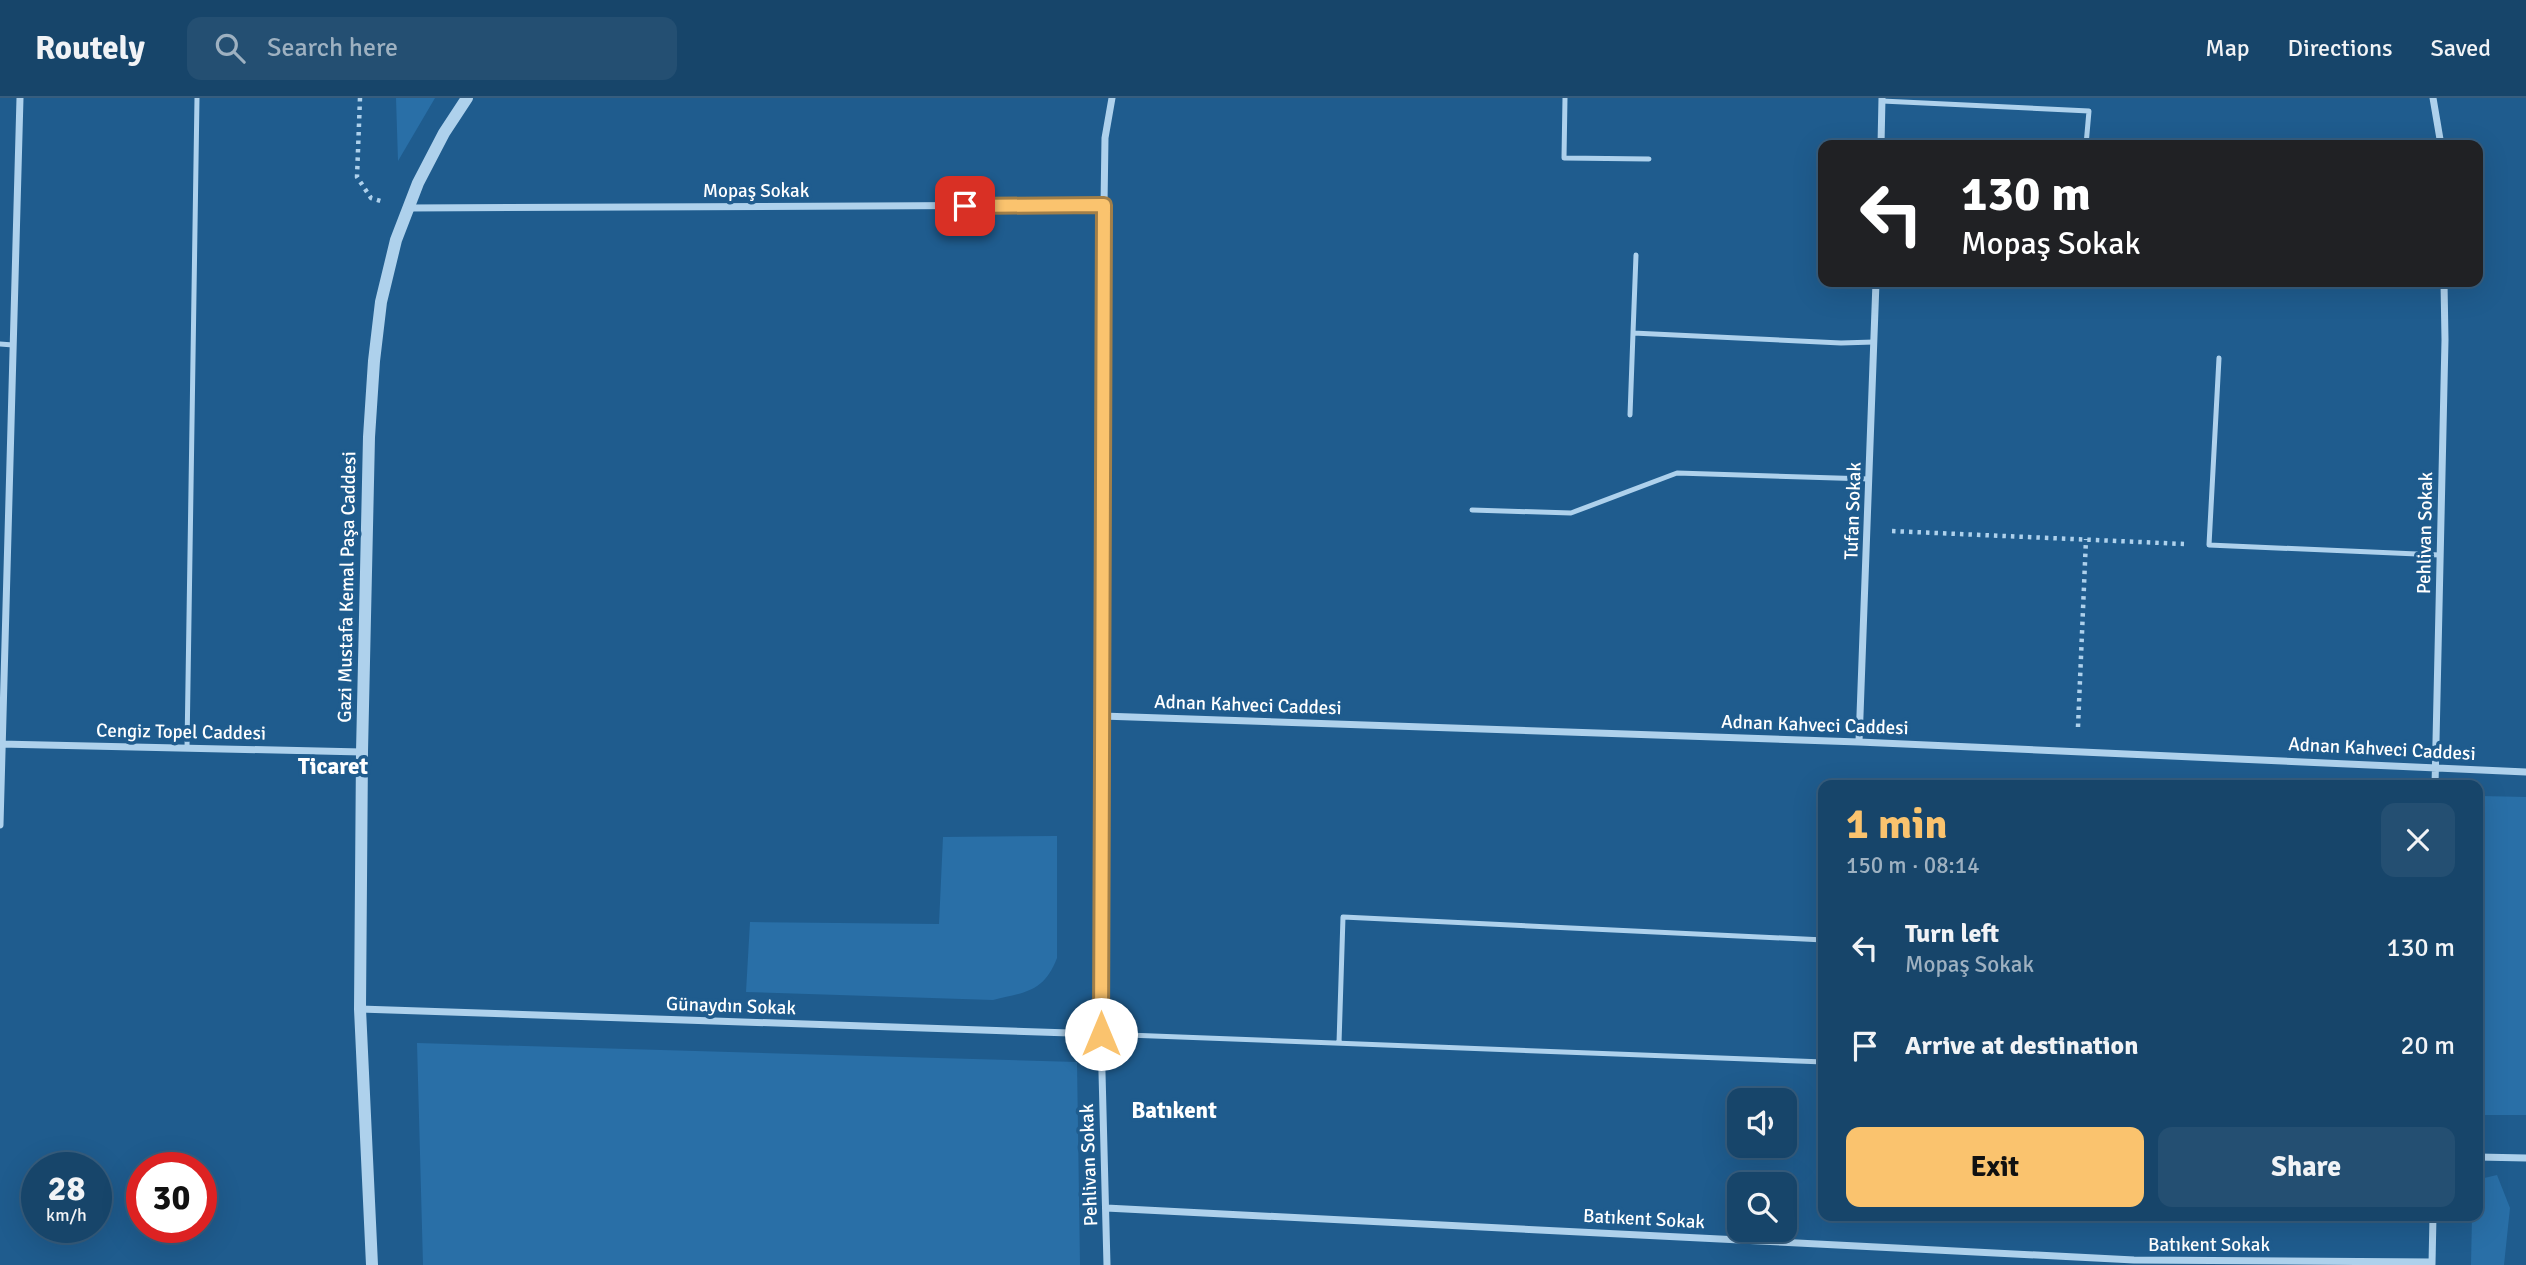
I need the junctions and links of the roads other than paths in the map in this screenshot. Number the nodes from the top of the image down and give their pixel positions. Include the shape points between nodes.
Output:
1 (20, 98) edge
2 (197, 98) edge
3 (467, 98) edge
4 (1112, 98) edge
5 (1565, 98) edge
6 (2433, 98) edge
7 (1882, 99) edge
8 (1881, 140) edge
9 (2086, 140) edge
10 (2440, 140) edge
11 (1649, 159) dead end
12 (1104, 205) junction
13 (408, 208) junction
14 (1636, 255) dead end
15 (1876, 287) edge
16 (2444, 287) edge
17 (1633, 333) junction
18 (1874, 342) junction
19 (0, 344) edge
20 (13, 345) junction
21 (2219, 358) dead end
22 (1630, 415) dead end
23 (1869, 479) junction
24 (1472, 510) dead end
25 (2440, 555) junction
26 (1102, 716) junction
27 (1859, 742) junction
28 (1, 744) edge
29 (187, 748) junction
30 (362, 752) junction
31 (2435, 767) junction
32 (2526, 772) edge
33 (2435, 780) edge
34 (0, 825) edge
35 (1818, 940) edge
36 (360, 1009) junction
37 (1101, 1034) junction
38 (1339, 1043) junction
39 (1818, 1062) edge
40 (2483, 1157) edge
41 (2526, 1158) edge
42 (1106, 1208) junction
43 (2432, 1221) edge
44 (2432, 1263) edge
45 (372, 1265) edge
46 (1107, 1265) edge

1 - 20 street
2 - 29 lane
3 - 13 street, Gazi Mustafa Kemal Paşa Caddesi via 444,133
4 - 12 street, Pehlivan Sokak via 1105,138
5 - 11 lane via 1564,158
6 - 10 street
7 - 8 street
7 - 9 lane via 2089,111
12 - 13 street, Mopaş Sokak
12 - 26 street, Pehlivan Sokak
13 - 30 street, Gazi Mustafa Kemal Paşa Caddesi via 381,302 374,361
14 - 17 lane
15 - 18 street, Tufan Sokak
16 - 25 street, Pehlivan Sokak
17 - 18 lane
17 - 22 lane
18 - 23 street, Tufan Sokak
19 - 20 lane
20 - 28 street
21 - 25 lane via 2209,545
23 - 24 lane via 1677,473 1570,513
23 - 27 street, Tufan Sokak
25 - 31 street, Pehlivan Sokak
26 - 27 street, Adnan Kahveci Caddesi
26 - 37 street, Pehlivan Sokak
27 - 31 street, Adnan Kahveci Caddesi
28 - 29 street, Cengiz Topel Caddesi
28 - 34 street
29 - 30 street, Cengiz Topel Caddesi
30 - 36 street, Gazi Mustafa Kemal Paşa Caddesi
31 - 32 street, Adnan Kahveci Caddesi
31 - 33 street, Pehlivan Sokak
35 - 38 lane via 1343,917
36 - 37 street, Günaydın Sokak
36 - 45 street, Gazi Mustafa Kemal Paşa Caddesi
37 - 38 lane
37 - 42 street, Pehlivan Sokak
38 - 39 lane
40 - 41 street
42 - 44 street, Batıkent Sokak via 2134,1260
42 - 46 street, Pehlivan Sokak
43 - 44 street

